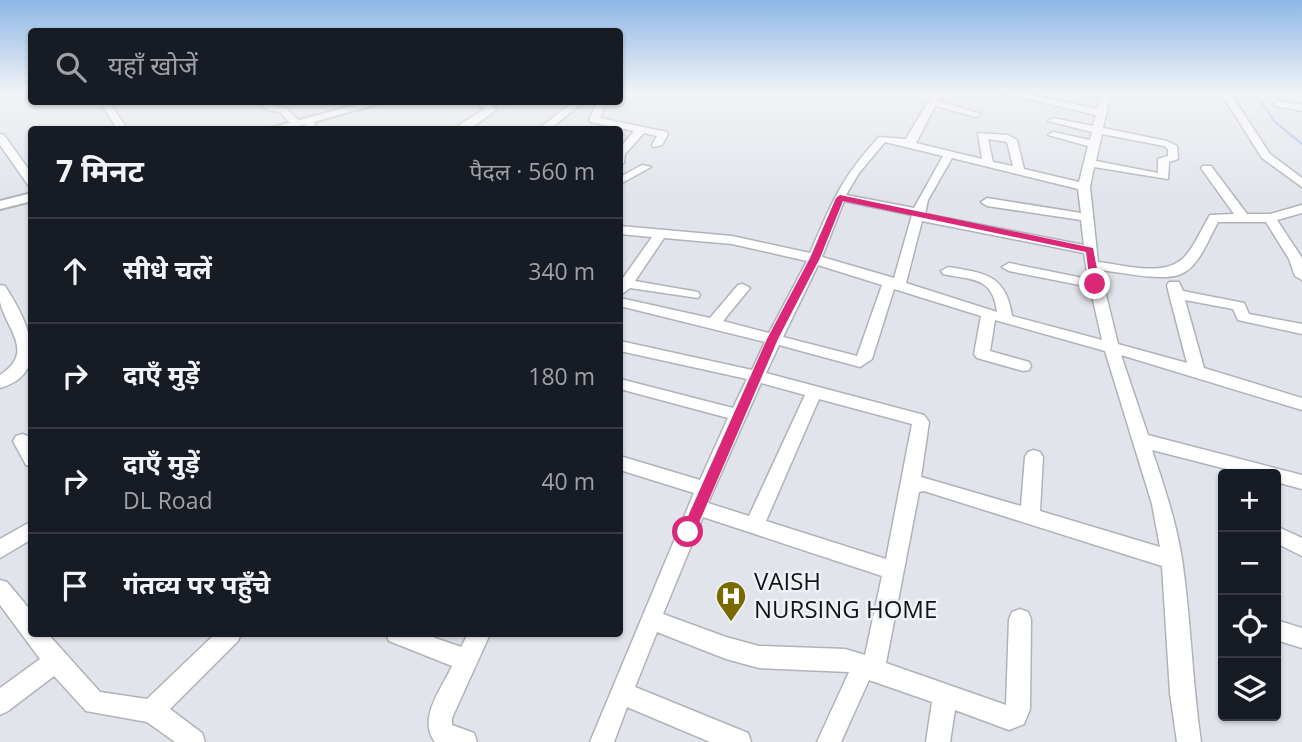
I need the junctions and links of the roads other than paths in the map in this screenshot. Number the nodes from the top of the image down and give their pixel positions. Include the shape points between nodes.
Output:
1 (630, 128) edge
2 (919, 128) edge
3 (1070, 128) edge
4 (1097, 128) edge
5 (1248, 128) edge
6 (641, 130) junction
7 (1053, 135) dead end
8 (0, 137) edge
9 (1095, 137) junction
10 (910, 143) junction
11 (657, 145) dead end
12 (623, 151) edge
13 (949, 155) junction
14 (988, 163) junction
15 (1089, 163) junction
16 (646, 167) dead end
17 (1207, 169) dead end
18 (1019, 170) junction
19 (28, 177) edge
20 (623, 179) edge
21 (1302, 184) edge
22 (1084, 187) junction
23 (840, 198) junction
24 (28, 200) edge
25 (987, 202) dead end
26 (0, 207) edge
27 (1302, 209) edge
28 (918, 214) junction
29 (1086, 217) junction
30 (1242, 218) junction
31 (1270, 218) junction
32 (623, 230) edge
33 (660, 234) junction
34 (1090, 250) junction
35 (815, 258) junction
36 (1092, 265) junction
37 (1009, 267) dead end
38 (948, 271) dead end
39 (1171, 273) junction
40 (1302, 276) edge
41 (895, 282) junction
42 (1095, 284) junction
43 (623, 285) edge
44 (623, 286) edge
45 (743, 288) dead end
46 (0, 289) edge
47 (1177, 294) junction
48 (693, 295) dead end
49 (623, 303) edge
50 (989, 314) junction
51 (1005, 319) junction
52 (714, 323) junction
53 (1302, 329) edge
54 (28, 330) edge
55 (773, 339) junction
56 (623, 347) edge
57 (1111, 347) junction
58 (1023, 366) dead end
59 (28, 371) edge
60 (1197, 371) junction
61 (756, 376) junction
62 (0, 382) edge
63 (623, 385) edge
64 (814, 392) junction
65 (1302, 404) edge
66 (738, 415) junction
67 (22, 440) dead end
68 (1141, 440) junction
69 (28, 452) edge
70 (1034, 457) dead end
71 (623, 464) edge
72 (1231, 469) edge
73 (1281, 477) edge
74 (1302, 482) edge
75 (911, 485) junction
76 (702, 499) junction
77 (1030, 516) junction
78 (754, 527) junction
79 (28, 532) edge
80 (1281, 536) edge
81 (1302, 547) edge
82 (0, 549) edge
83 (1172, 560) junction
84 (894, 571) junction
85 (0, 589) edge
86 (1020, 618) dead end
87 (652, 620) junction
88 (28, 624) edge
89 (1281, 632) edge
90 (37, 637) edge
91 (227, 637) edge
92 (405, 637) edge
93 (477, 637) edge
94 (1302, 638) edge
95 (467, 660) junction
96 (55, 661) junction
97 (869, 667) junction
98 (621, 693) junction
99 (944, 695) junction
100 (0, 703) edge
101 (151, 711) junction
102 (192, 742) edge
103 (465, 742) edge
104 (602, 742) edge
105 (739, 742) edge
106 (829, 742) edge
107 (938, 742) edge
108 (1189, 742) edge

1 - 6 street
2 - 10 street
3 - 9 street
4 - 9 street
5 - 21 street via 1266,156
6 - 11 street via 663,134
6 - 12 street
7 - 9 street
8 - 19 street
9 - 15 street
9 - 15 street via 1170,145 1173,159 1163,159 1163,177
10 - 13 street
10 - 23 street via 883,139 853,174
13 - 14 street
13 - 28 street
14 - 18 street
14 - 18 street via 982,135 1008,138
15 - 22 street
16 - 20 street
17 - 30 street
18 - 22 street
22 - 29 street
23 - 28 street
23 - 35 street
24 - 26 main road
25 - 29 street
27 - 31 street
28 - 34 street
28 - 41 street
29 - 34 street
30 - 31 street
30 - 39 street via 1214,218 1185,267
31 - 40 street
32 - 33 street
33 - 35 street via 762,244
33 - 43 street
34 - 36 street
35 - 41 street
35 - 55 street
36 - 39 street
36 - 42 street
37 - 42 street
38 - 51 street via 995,284 1003,296
39 - 47 street
41 - 50 street
41 - 55 street via 860,362
42 - 57 street
44 - 48 street
45 - 52 street
46 - 54 street
47 - 53 street via 1238,306 1244,317
47 - 60 street
49 - 52 street
50 - 51 street
50 - 58 street via 982,354
51 - 57 street
52 - 55 street
54 - 62 street via 20,367
55 - 61 street
56 - 61 street
57 - 60 street
57 - 68 street
59 - 62 street
60 - 65 street
61 - 64 street
61 - 66 street
63 - 66 street
64 - 75 street via 920,419
64 - 78 street
66 - 76 street
67 - 69 street
68 - 72 street
68 - 83 street
70 - 77 street
71 - 76 street
73 - 74 street
75 - 77 street via 924,484
75 - 84 street
76 - 78 street
76 - 87 street
77 - 83 street
78 - 84 street
79 - 82 street
80 - 81 street
83 - 108 street
84 - 97 street
85 - 88 street
86 - 99 street via 1016,716 1009,718
87 - 97 street via 759,657 845,660
87 - 98 street
89 - 94 street
90 - 96 street
91 - 101 street
92 - 95 street
93 - 95 street
95 - 103 street via 439,728
96 - 100 street
96 - 101 street via 94,703
97 - 99 street
97 - 106 street
98 - 104 street
98 - 105 street
99 - 107 street
101 - 102 street

